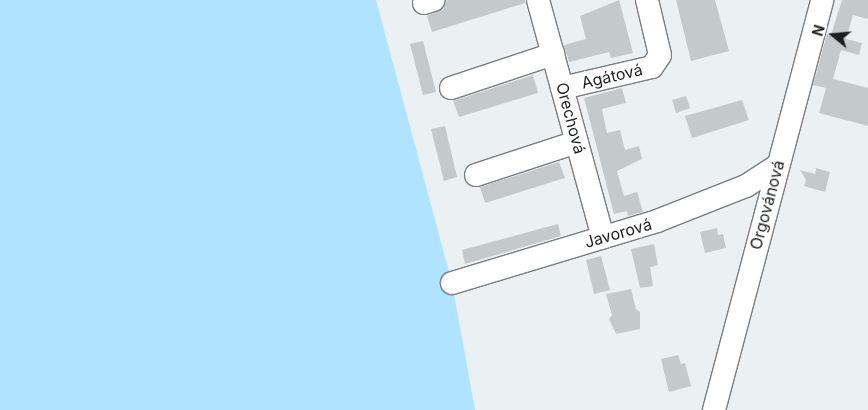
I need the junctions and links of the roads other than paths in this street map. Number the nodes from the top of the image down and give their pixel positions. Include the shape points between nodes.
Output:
1 (538, 0) edge
2 (647, 0) edge
3 (822, 0) edge
4 (553, 54) junction
5 (451, 88) dead end
6 (562, 88) junction
7 (577, 142) junction
8 (777, 166) junction
9 (476, 175) dead end
10 (603, 237) junction
11 (452, 283) dead end
12 (714, 410) edge

1 - 4 street, Orechová
2 - 6 street, Agátová via 660,55 652,67
3 - 8 street, Orgovánová
4 - 5 street
4 - 6 street, Orechová
6 - 7 street, Orechová
7 - 9 street
7 - 10 street, Orechová
8 - 10 street, Javorová via 738,190 657,222
8 - 12 street, Orgovánová
10 - 11 street, Javorová

